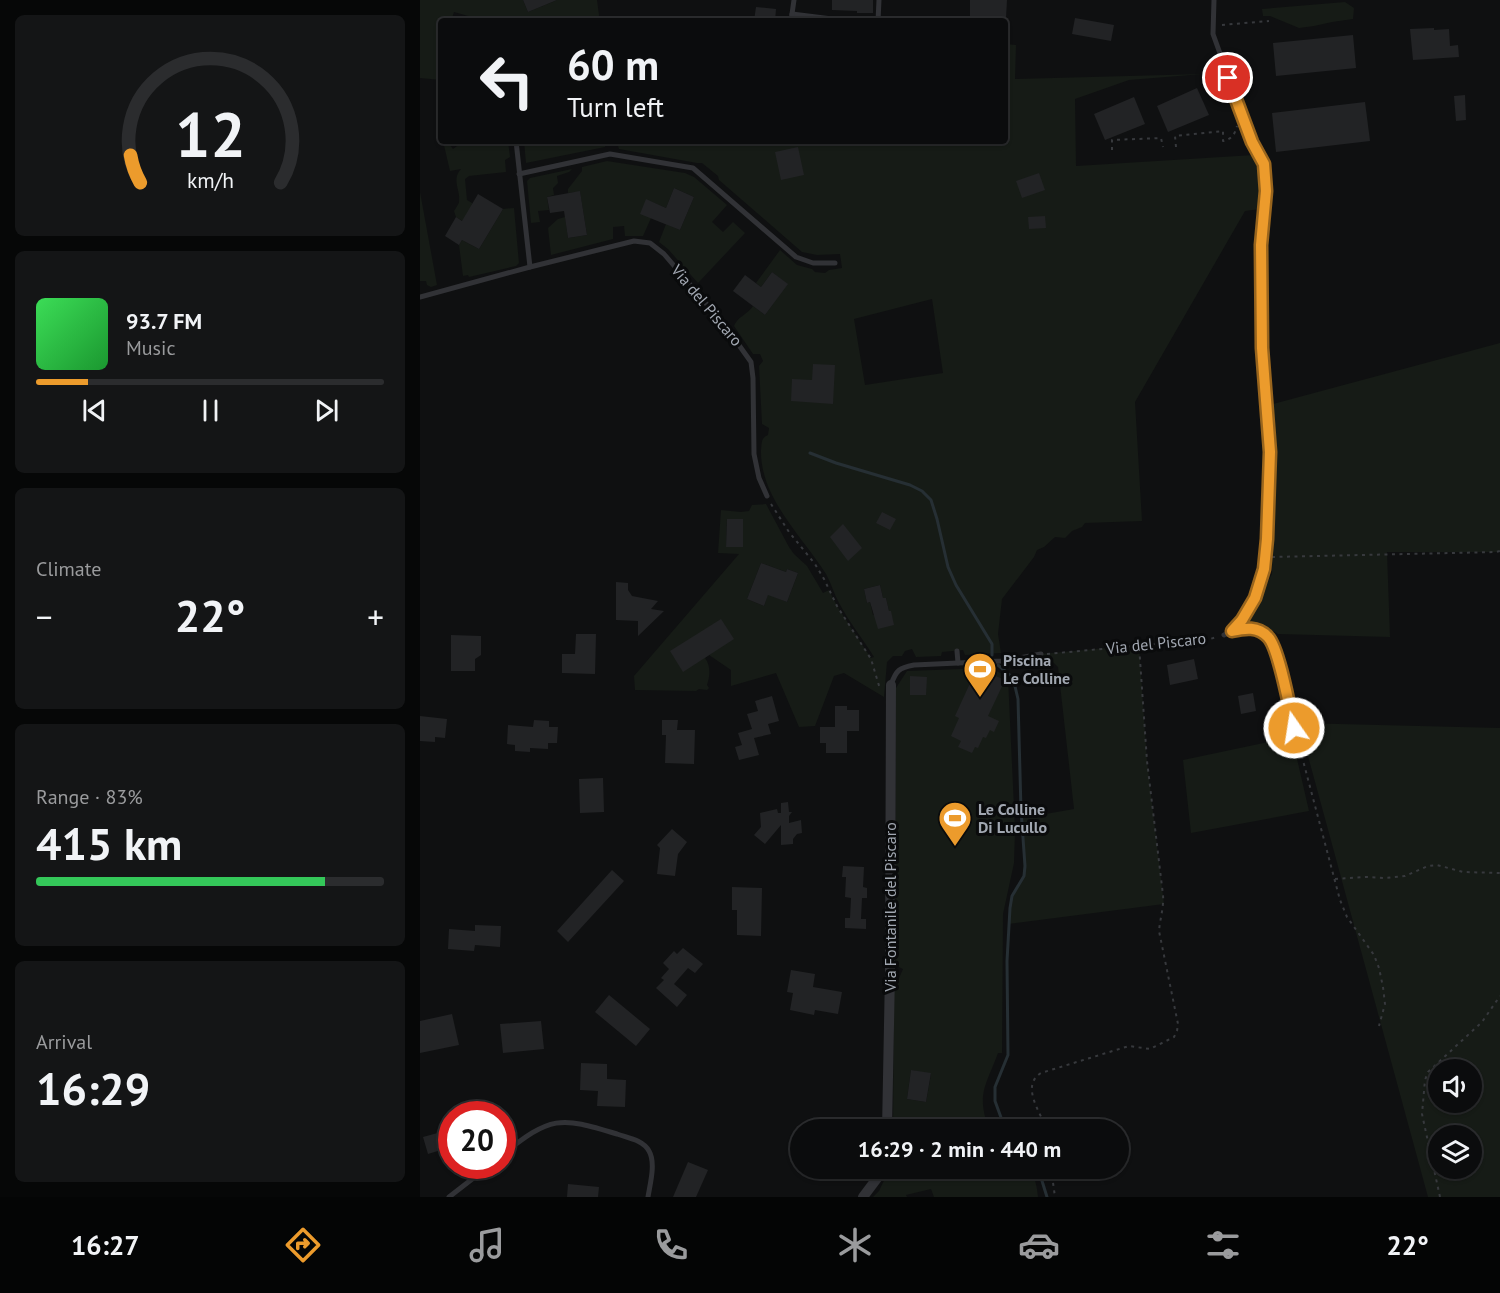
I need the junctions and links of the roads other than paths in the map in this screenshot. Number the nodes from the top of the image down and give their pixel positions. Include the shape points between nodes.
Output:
1 (794, 0) edge
2 (879, 0) edge
3 (1214, 0) edge
4 (792, 18) edge
5 (878, 18) edge
6 (516, 144) edge
7 (519, 174) junction
8 (835, 263) dead end
9 (530, 267) junction
10 (420, 297) edge
11 (767, 496) road end
12 (1232, 631) junction
13 (1224, 635) road end
14 (957, 651) dead end
15 (1041, 654) road end
16 (1022, 658) junction
17 (958, 663) junction
18 (1031, 665) dead end
19 (891, 690) joint
20 (1294, 728) road end
21 (887, 1119) edge
22 (516, 1144) edge
23 (472, 1179) edge
24 (876, 1179) edge
25 (449, 1197) edge
26 (648, 1197) edge
27 (863, 1197) edge

1 - 4 lane
2 - 5 lane
3 - 12 lane, Via del Piscaro via 1213,34 1252,142 1264,164 1266,191 1261,245 1262,348 1270,452 1265,557 1255,598
6 - 7 lane
7 - 8 lane via 610,154 693,168 796,256 813,263
7 - 9 lane
9 - 10 lane, Via del Piscaro
9 - 11 lane, Via del Piscaro via 634,241 650,243 664,254 751,362 754,454
12 - 13 lane, Via del Piscaro
12 - 20 lane via 1254,629 1270,639
14 - 17 lane
15 - 16 lane
16 - 17 lane
16 - 18 lane
17 - 19 lane via 901,668 894,675
19 - 21 street, Via Fontanile del Piscaro
22 - 26 lane via 531,1133 562,1122 636,1140 648,1149 652,1162
23 - 25 lane
24 - 27 street

